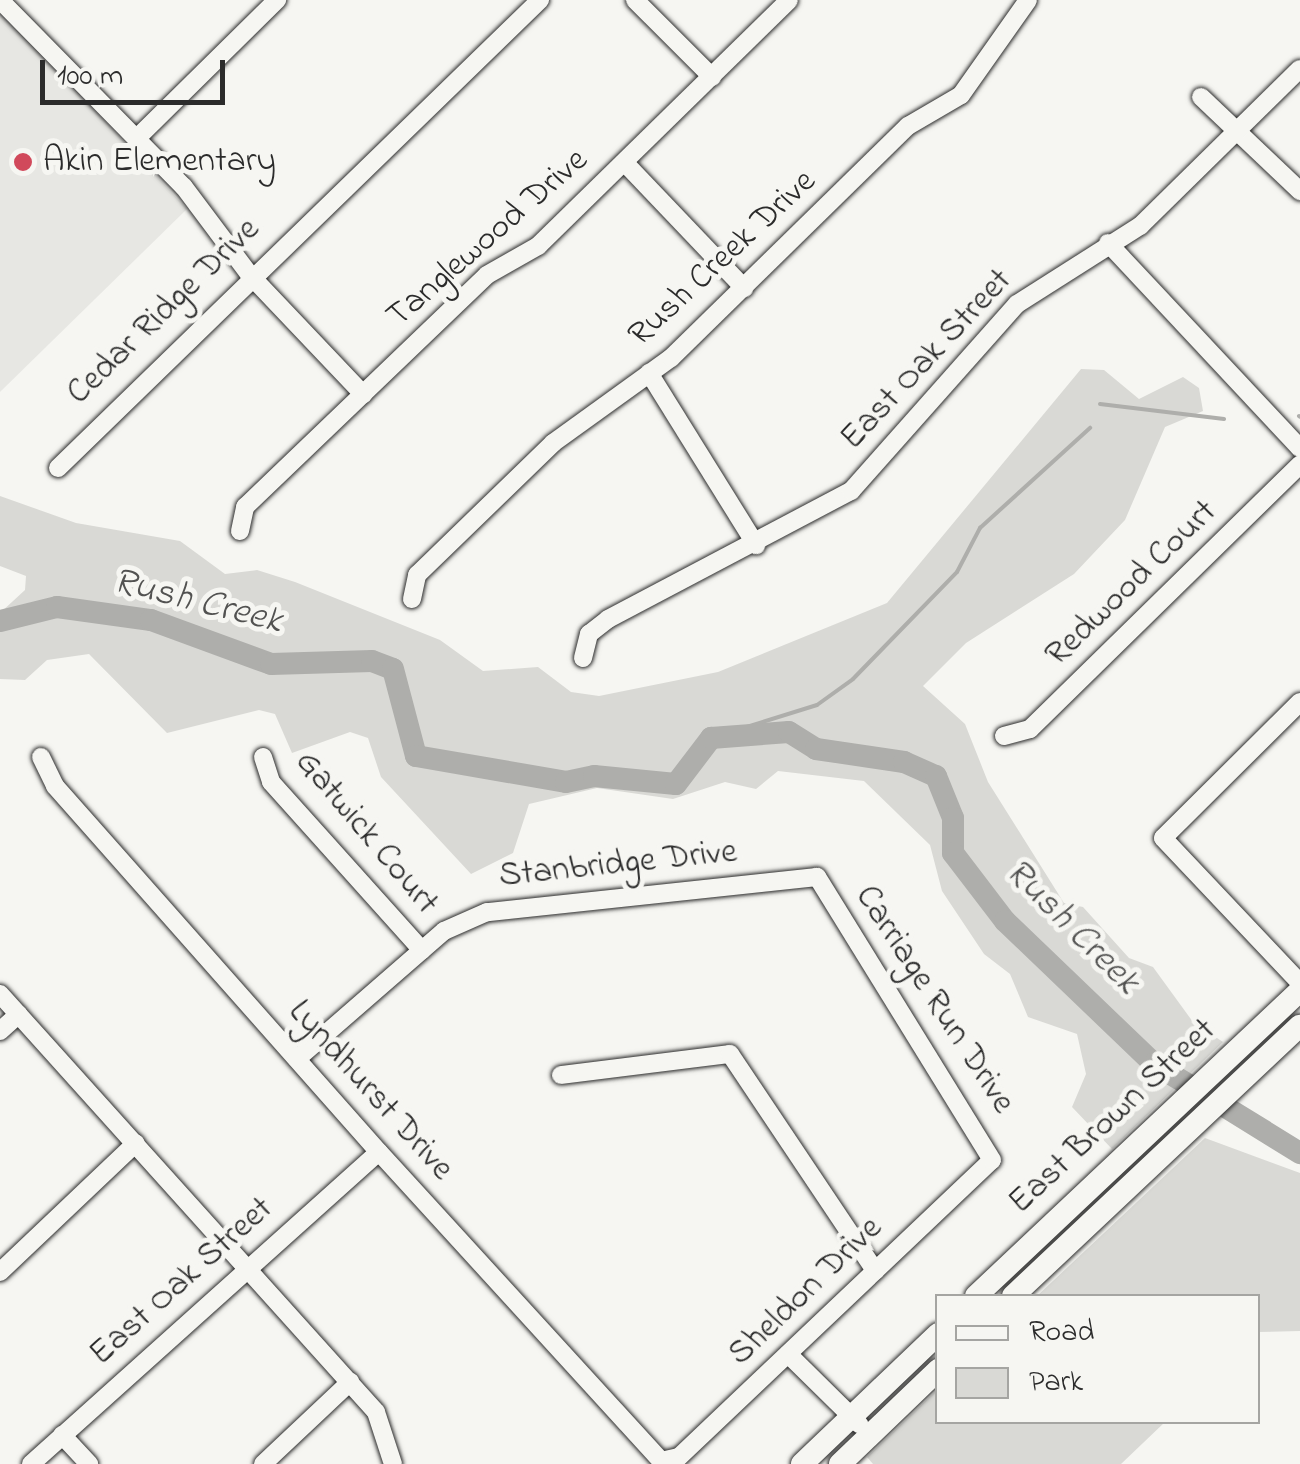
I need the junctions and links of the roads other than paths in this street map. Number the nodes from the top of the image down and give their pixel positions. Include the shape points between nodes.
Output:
1 (0, 0) edge
2 (278, 0) edge
3 (540, 0) edge
4 (635, 0) edge
5 (789, 0) edge
6 (1028, 0) edge
7 (1300, 69) edge
8 (712, 77) junction
9 (1201, 97) dead end
10 (1238, 128) junction
11 (137, 138) junction
12 (625, 163) junction
13 (1300, 192) edge
14 (1108, 243) junction
15 (248, 274) junction
16 (744, 288) junction
17 (649, 373) junction
18 (363, 394) junction
19 (1300, 448) edge
20 (1300, 465) edge
21 (58, 468) dead end
22 (240, 531) dead end
23 (756, 545) junction
24 (412, 598) dead end
25 (583, 658) dead end
26 (1300, 702) edge
27 (1004, 736) dead end
28 (263, 756) dead end
29 (41, 757) dead end
30 (817, 876) joint
31 (422, 950) junction
32 (1300, 987) edge
33 (0, 994) edge
34 (18, 1014) junction
35 (1300, 1026) edge
36 (0, 1031) edge
37 (297, 1059) junction
38 (561, 1075) dead end
39 (136, 1143) junction
40 (379, 1152) junction
41 (992, 1160) joint
42 (247, 1266) junction
43 (875, 1271) junction
44 (0, 1272) edge
45 (978, 1294) edge
46 (1016, 1294) edge
47 (935, 1337) edge
48 (788, 1354) junction
49 (935, 1373) edge
50 (350, 1382) junction
51 (851, 1417) junction
52 (62, 1435) junction
53 (869, 1436) junction
54 (661, 1460) joint
55 (31, 1464) edge
56 (89, 1464) edge
57 (263, 1464) edge
58 (393, 1464) edge
59 (802, 1464) edge
60 (840, 1464) edge

1 - 11 street
2 - 11 street
3 - 15 street, Cedar Ridge Drive
4 - 8 street
5 - 8 street, Tanglewood Drive
6 - 16 street, Rush Creek Drive via 976,80 908,126
7 - 10 street, East Oak Street
8 - 12 street, Tanglewood Drive
9 - 10 street
10 - 13 street
10 - 14 street, East Oak Street via 1140,226
11 - 15 street
12 - 16 street
12 - 18 street, Tanglewood Drive
14 - 19 street
14 - 23 street, East Oak Street via 1017,304 851,491
15 - 18 street
15 - 21 street, Cedar Ridge Drive
16 - 17 street, Rush Creek Drive
17 - 23 street
17 - 24 street, Rush Creek Drive via 514,480 417,575
18 - 22 street, Tanglewood Drive via 245,507
20 - 27 street, Redwood Court via 1030,729
23 - 25 street, East Oak Street via 608,619 589,634
26 - 32 street via 1163,838
28 - 31 street, Gatwick Court via 270,782
29 - 37 street, Lyndhurst Drive via 55,786
30 - 31 street, Stanbridge Drive via 487,912
30 - 41 street, Carriage Run Drive
31 - 37 street, Stanbridge Drive
32 - 45 main road, East Brown Street
33 - 34 street
34 - 36 street
34 - 39 street
35 - 46 main road, East Brown Street
37 - 40 street, Lyndhurst Drive
38 - 43 street via 730,1054
39 - 42 street
39 - 44 street
40 - 42 street, East Oak Street
40 - 54 street, Lyndhurst Drive
41 - 43 street, Sheldon Drive
42 - 50 street
42 - 52 street, East Oak Street
43 - 48 street, Sheldon Drive
47 - 51 main road
48 - 51 street
48 - 54 street, Sheldon Drive via 679,1457
49 - 53 main road
50 - 57 street
50 - 58 street via 376,1412
51 - 53 street
51 - 59 main road
52 - 55 street, East Oak Street
52 - 56 street
53 - 60 main road

